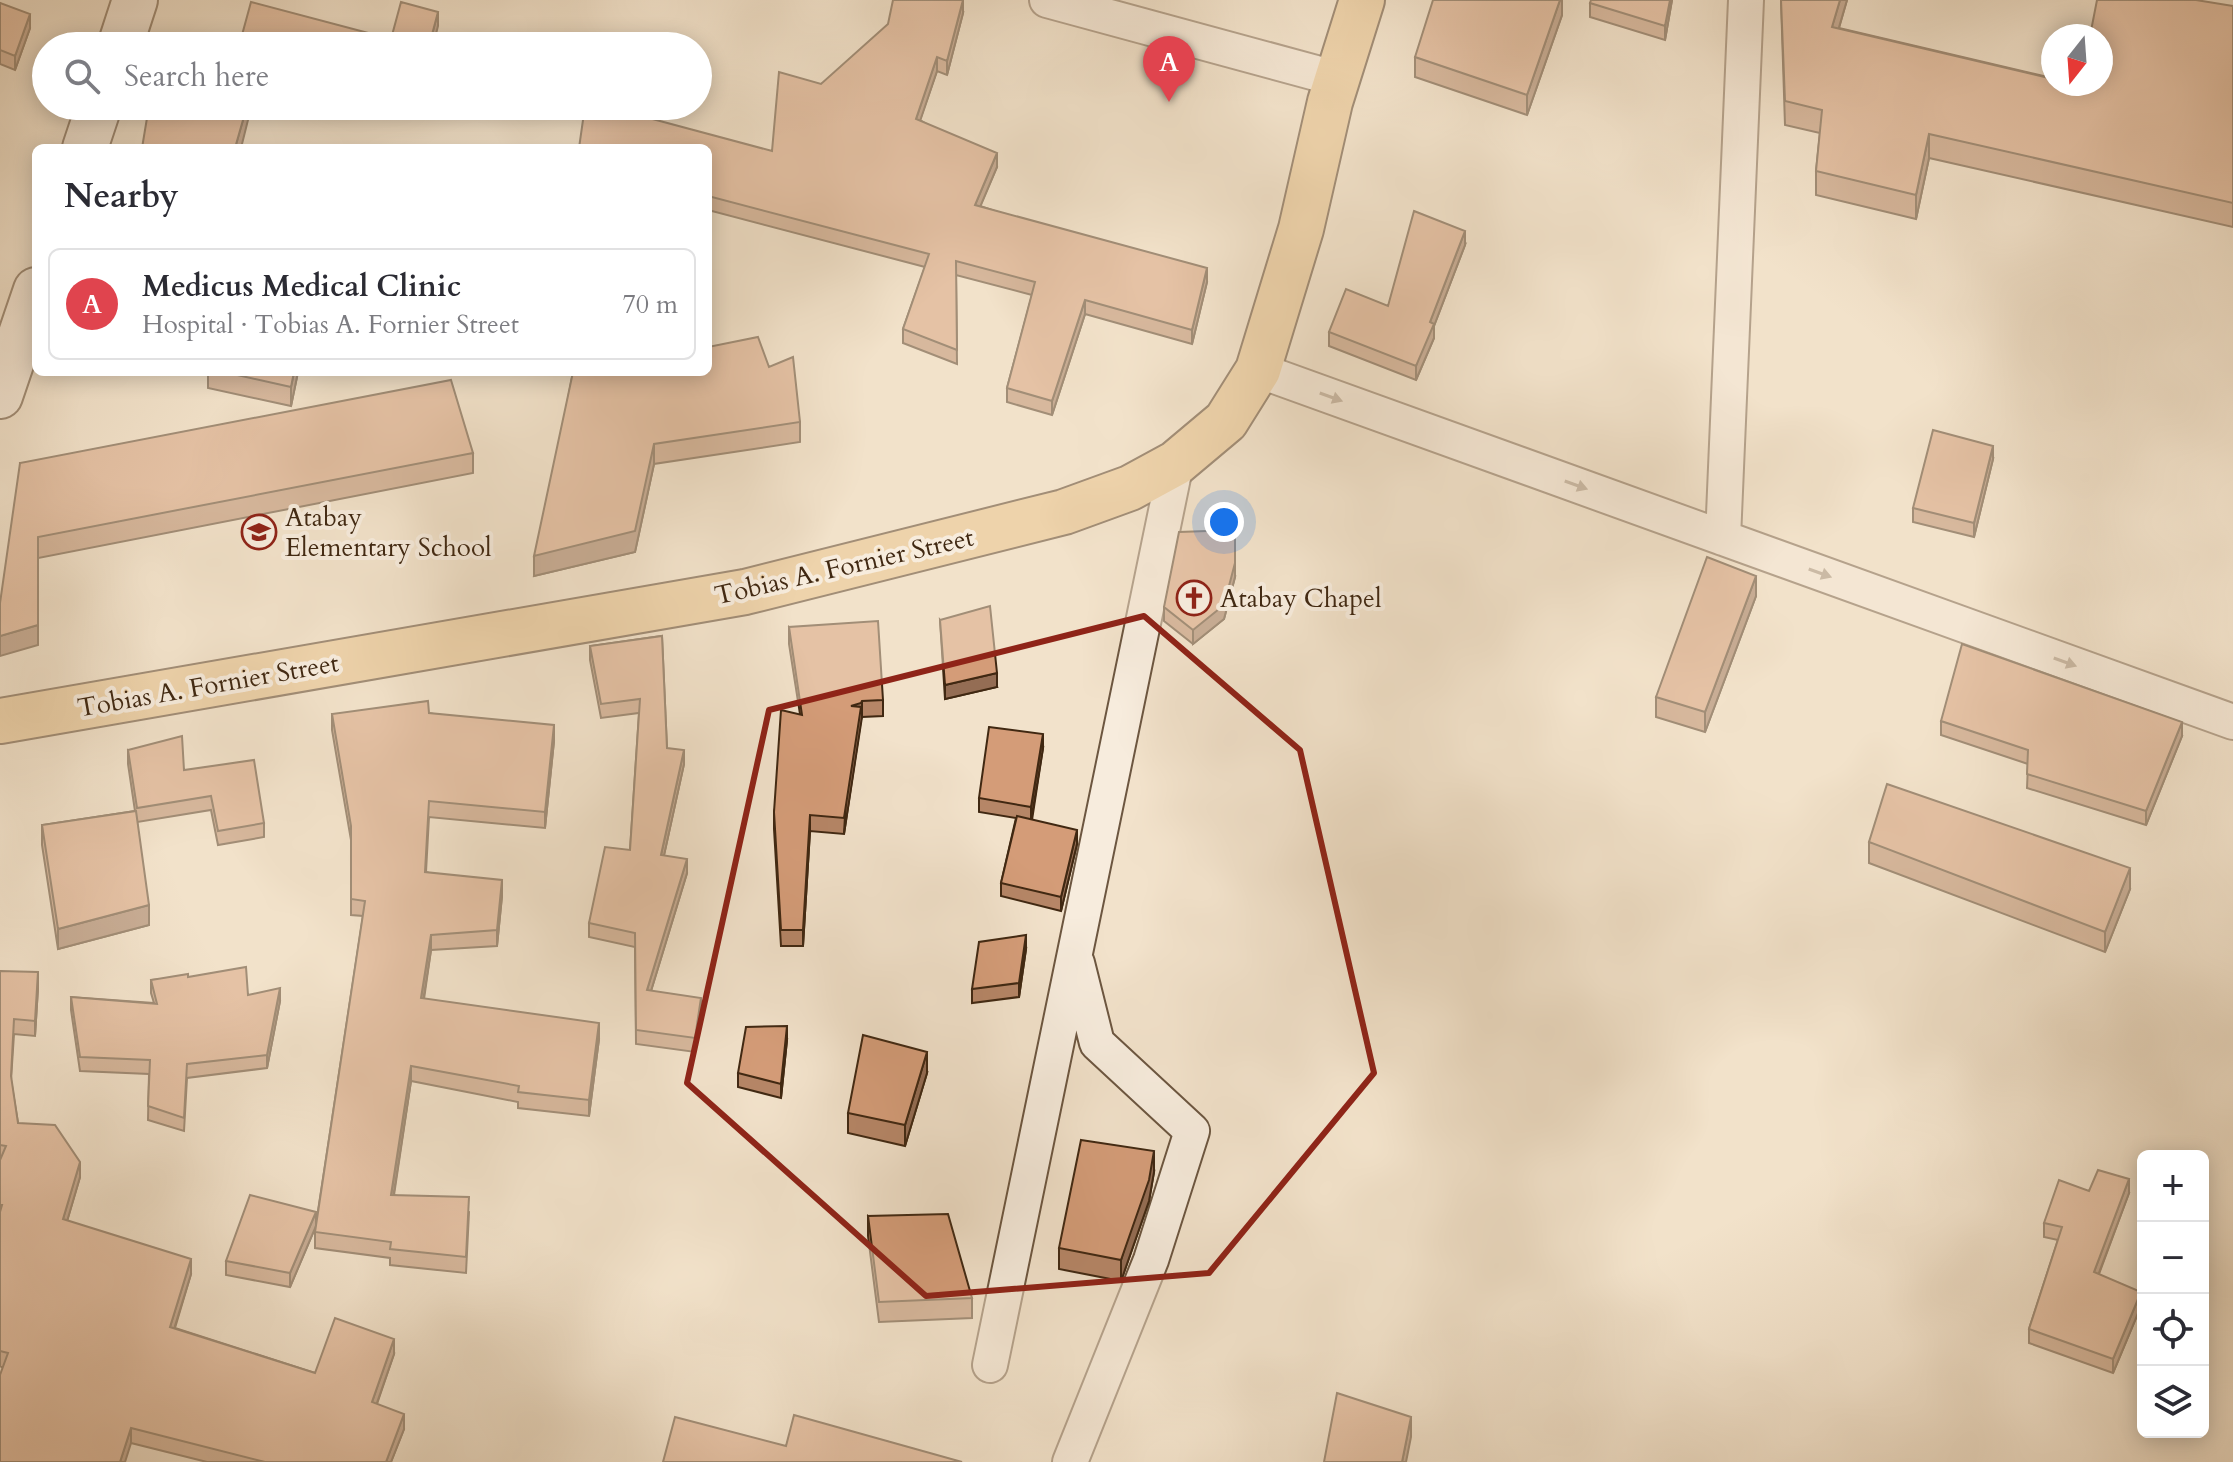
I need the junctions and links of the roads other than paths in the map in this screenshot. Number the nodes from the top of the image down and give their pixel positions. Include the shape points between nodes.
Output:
1 (135, 0) edge
2 (1047, 0) edge
3 (1362, 0) edge
4 (1746, 0) edge
5 (125, 32) edge
6 (1338, 79) junction
7 (94, 120) edge
8 (86, 144) edge
9 (32, 302) edge
10 (1258, 370) junction
11 (0, 396) edge
12 (1176, 463) junction
13 (1723, 538) junction
14 (0, 721) edge
15 (2233, 722) edge
16 (1075, 955) junction
17 (990, 1365) dead end
18 (1070, 1462) edge

1 - 5 main road
2 - 6 street
3 - 6 main road, Tobias A. Fornier Street
4 - 13 street
6 - 10 main road, Tobias A. Fornier Street via 1301,229
7 - 8 main road
9 - 11 main road
10 - 12 main road, Tobias A. Fornier Street via 1226,421
10 -> 13 street
12 - 14 main road, Tobias A. Fornier Street via 1130,488 1064,512 745,592
12 - 16 street
13 -> 15 street
16 - 17 street
16 - 18 street via 1097,1043 1192,1131 1151,1260

